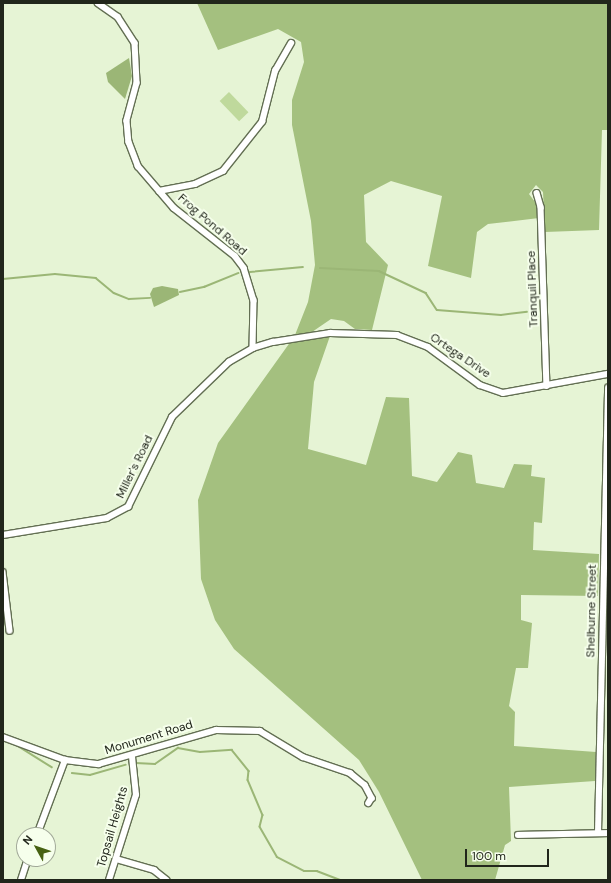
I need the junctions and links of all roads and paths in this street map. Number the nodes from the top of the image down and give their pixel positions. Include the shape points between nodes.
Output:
1 (98, 3) edge
2 (291, 43) dead end
3 (159, 191) junction
4 (537, 193) dead end
5 (253, 348) junction
6 (608, 374) edge
7 (547, 386) junction
8 (608, 388) edge
9 (3, 535) edge
10 (3, 572) edge
11 (10, 631) dead end
12 (3, 738) edge
13 (132, 756) junction
14 (65, 760) junction
15 (369, 803) dead end
16 (40, 827) edge
17 (598, 833) junction
18 (608, 833) edge
19 (518, 835) dead end
20 (116, 859) junction
21 (25, 867) edge
22 (21, 880) edge
23 (109, 880) edge
24 (167, 880) edge

1 - 3 street, Frog Pond Road via 118,17 135,43 139,66 127,121 129,142 138,166
2 - 3 street via 275,71 262,122 223,171 195,184
3 - 5 street, Frog Pond Road via 191,225 235,256 244,268 254,300
4 - 7 street, Tranquil Place via 541,208
5 - 7 street, Ortega Drive via 318,334 391,334 428,346 489,389 511,393
5 - 9 street, Miller's Road via 207,381 172,417 128,507 107,518
6 - 7 street, Ortega Drive
8 - 17 street, Shelburne Street
10 - 11 street
12 - 14 street, Monument Road
13 - 14 street, Monument Road via 99,764
13 - 15 street, Monument Road via 149,747 216,730 260,730 303,757 350,773 366,785 372,798
13 - 20 street, Topsail Heights via 136,794
14 - 16 street
17 - 18 street
17 - 19 street
20 - 23 street, Topsail Heights
20 - 24 street via 154,870
21 - 22 street

